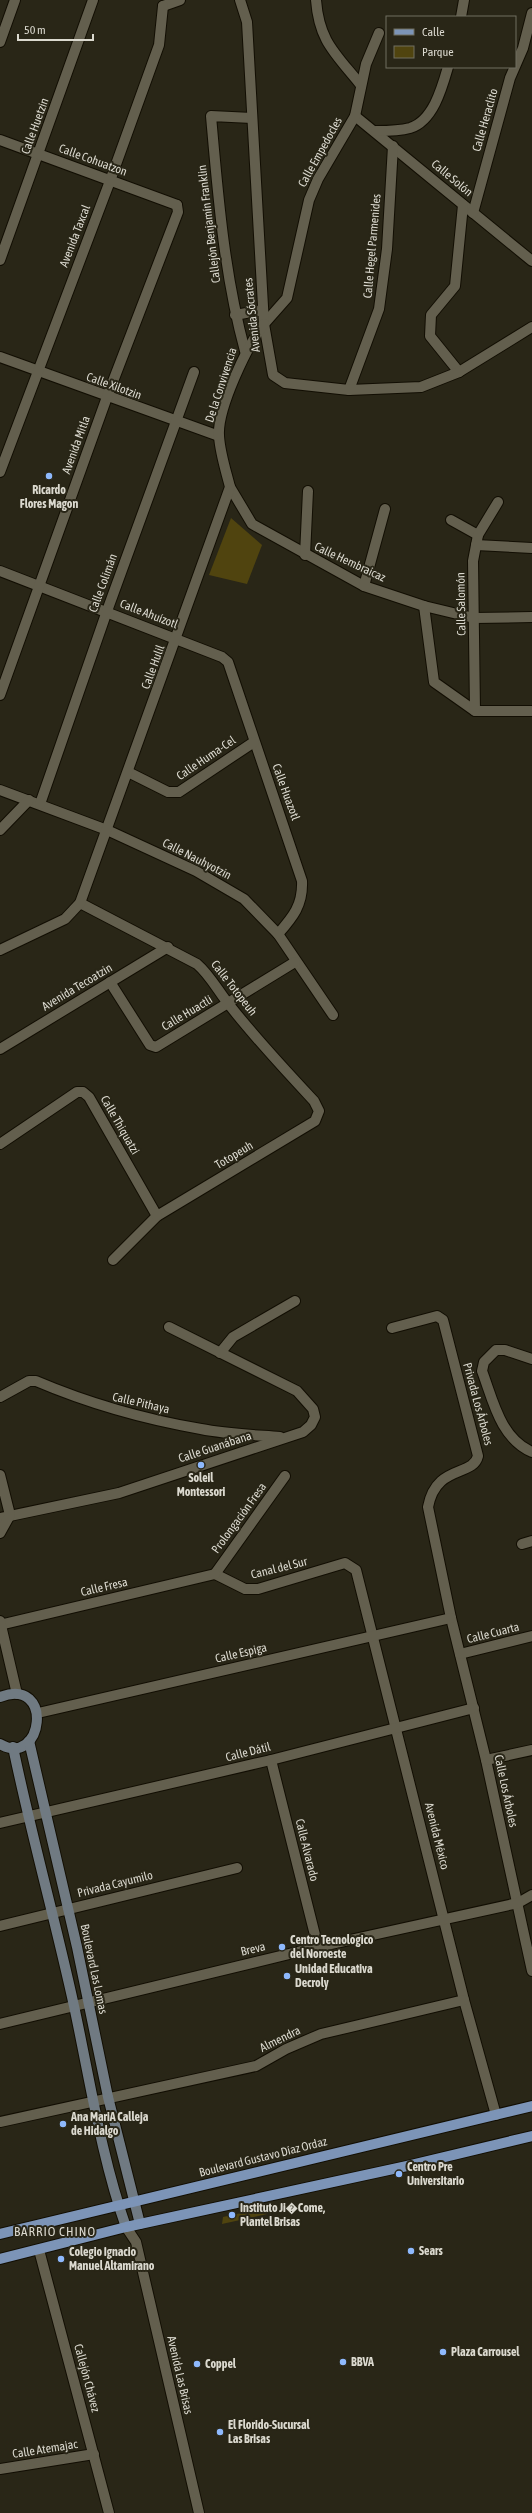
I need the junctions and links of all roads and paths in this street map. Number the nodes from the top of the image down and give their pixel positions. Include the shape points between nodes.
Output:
1 (15, 0) edge
2 (93, 0) edge
3 (180, 0) edge
4 (240, 0) edge
5 (316, 0) edge
6 (464, 0) edge
7 (161, 3) edge
8 (532, 13) edge
9 (461, 16) edge
10 (379, 33) dead end
11 (0, 42) edge
12 (516, 64) edge
13 (448, 68) edge
14 (514, 68) edge
15 (360, 84) junction
16 (355, 116) junction
17 (252, 118) junction
18 (376, 131) junction
19 (0, 140) edge
20 (393, 146) junction
21 (39, 154) junction
22 (110, 181) junction
23 (177, 205) joint
24 (463, 205) junction
25 (473, 213) junction
26 (0, 260) edge
27 (532, 261) edge
28 (263, 310) junction
29 (235, 315) junction
30 (264, 324) junction
31 (532, 327) edge
32 (245, 351) junction
33 (0, 357) edge
34 (38, 371) junction
35 (194, 372) dead end
36 (459, 372) junction
37 (349, 390) junction
38 (107, 397) junction
39 (174, 422) junction
40 (219, 436) junction
41 (0, 472) edge
42 (230, 488) junction
43 (308, 491) dead end
44 (498, 502) dead end
45 (385, 509) dead end
46 (451, 520) dead end
47 (477, 540) junction
48 (532, 548) edge
49 (305, 555) junction
50 (0, 571) edge
51 (38, 585) junction
52 (364, 586) junction
53 (424, 606) junction
54 (107, 611) junction
55 (532, 617) edge
56 (474, 618) junction
57 (177, 638) junction
58 (222, 657) joint
59 (0, 695) edge
60 (475, 711) junction
61 (532, 711) edge
62 (254, 742) junction
63 (128, 772) junction
64 (0, 790) edge
65 (28, 800) junction
66 (40, 804) junction
67 (0, 830) edge
68 (107, 830) junction
69 (80, 903) junction
70 (278, 934) junction
71 (168, 947) junction
72 (0, 950) edge
73 (295, 962) junction
74 (110, 982) junction
75 (227, 1003) junction
76 (333, 1015) dead end
77 (0, 1049) edge
78 (319, 1111) joint
79 (0, 1144) edge
80 (157, 1216) junction
81 (113, 1260) dead end
82 (295, 1301) dead end
83 (169, 1327) dead end
84 (392, 1328) dead end
85 (220, 1353) junction
86 (532, 1359) edge
87 (0, 1397) edge
88 (284, 1438) junction
89 (532, 1452) edge
90 (0, 1475) edge
91 (285, 1476) dead end
92 (10, 1515) junction
93 (0, 1518) edge
94 (0, 1533) edge
95 (532, 1541) edge
96 (522, 1544) dead end
97 (352, 1566) joint
98 (215, 1574) junction
99 (450, 1618) junction
100 (0, 1624) edge
101 (374, 1636) junction
102 (532, 1636) edge
103 (460, 1654) junction
104 (17, 1694) junction
105 (0, 1697) edge
106 (474, 1708) junction
107 (38, 1713) junction
108 (397, 1728) junction
109 (29, 1742) junction
110 (0, 1744) edge
111 (12, 1747) junction
112 (532, 1750) edge
113 (271, 1760) junction
114 (486, 1760) junction
115 (45, 1814) junction
116 (27, 1818) junction
117 (0, 1823) edge
118 (237, 1868) dead end
119 (532, 1895) edge
120 (518, 1903) junction
121 (67, 1909) junction
122 (51, 1913) junction
123 (444, 1918) junction
124 (0, 1926) edge
125 (318, 1947) junction
126 (532, 1971) edge
127 (464, 2000) junction
128 (88, 2002) junction
129 (74, 2005) junction
130 (0, 2024) edge
131 (108, 2098) junction
132 (93, 2102) junction
133 (532, 2106) edge
134 (496, 2115) junction
135 (0, 2122) edge
136 (532, 2136) edge
137 (134, 2202) junction
138 (118, 2206) junction
139 (140, 2224) junction
140 (126, 2227) junction
141 (0, 2234) edge
142 (136, 2242) junction
143 (39, 2250) junction
144 (0, 2259) edge
145 (94, 2454) junction
146 (0, 2469) edge
147 (109, 2513) edge
148 (199, 2513) edge

1 - 11 street
2 - 21 street, Calle Huetzin
3 - 7 street
4 - 17 street, Avenida Sócrates via 247,22
5 - 15 street via 318,22 328,45
6 - 9 street
7 - 22 street, Avenida Taxcal via 159,45
8 - 12 street, Calle Heraclito
10 - 15 street, Calle Empedocles
13 - 18 street via 433,106 423,119 411,128
14 - 25 street, Calle Heraclito
15 - 16 street, Calle Empedocles
16 - 18 street, Calle Solón
16 - 30 street, Calle Empedocles via 318,179 309,200 287,298
17 - 28 street, Avenida Sócrates
17 - 29 street, Callejón Benjamín Franklin via 211,116 220,219
18 - 20 street, Calle Solón
19 - 21 street, Calle Cohuatzon
20 - 24 street, Calle Solón
20 - 37 street, Calle Hegel Parmenides via 386,265 379,309
21 - 22 street, Calle Cohuatzon
21 - 26 street, Calle Huetzin
22 - 23 street, Calle Cohuatzon
22 - 34 street, Avenida Taxcal
23 - 38 street, Avenida Mitla via 178,212
24 - 25 street, Calle Solón
24 - 36 street via 455,286 431,315 430,336
25 - 27 street, Calle Solón
28 - 29 street
28 - 30 street, Avenida Sócrates
29 - 32 street, Callejón Benjamín Franklin
30 - 32 street, De la Convivencia
30 - 37 street, Avenida Sócrates via 273,374 286,383
31 - 36 street, Avenida Sócrates
32 - 40 street, De la Convivencia via 221,420
33 - 34 street, Calle Xilotzin
34 - 38 street, Calle Xilotzin
34 - 41 street, Avenida Taxcal
35 - 39 street, Calle Colimán
36 - 37 street, Avenida Sócrates via 421,388
38 - 39 street, Calle Xilotzin
38 - 51 street, Avenida Mitla
39 - 40 street, Calle Xilotzin
39 - 54 street, Calle Colimán
40 - 42 street
42 - 49 street, Calle Hembraicaz via 252,524
42 - 57 street, Calle Hulil
43 - 49 street
44 - 47 street, Calle Salomón
45 - 52 street
46 - 47 street
47 - 48 street
47 - 56 street, Calle Salomón via 473,561
49 - 52 street, Calle Hembraicaz
50 - 51 street, Calle Ahuízotl
51 - 54 street, Calle Ahuízotl
51 - 59 street, Avenida Mitla
52 - 53 street, Calle Hembraicaz
53 - 56 street, Calle Hembraicaz
53 - 60 street via 434,682
54 - 57 street, Calle Ahuízotl
54 - 66 street, Calle Colimán
55 - 56 street, Calle Hembraicaz
56 - 60 street, Calle Salomón
57 - 58 street, Calle Ahuízotl
57 - 63 street, Calle Hulil
58 - 62 street, Calle Huazotl via 229,665
60 - 61 street
62 - 63 street, Calle Huma-Cel via 179,792 168,792
62 - 70 street, Calle Huazotl via 302,881 298,909
63 - 68 street, Calle Hulil
64 - 65 street, Calle Nauhyotzin
65 - 66 street, Calle Nauhyotzin
65 - 67 street
66 - 68 street, Calle Nauhyotzin
68 - 69 street, Calle Hulil
68 - 70 street, Calle Nauhyotzin via 196,871 244,899
69 - 71 street, Calle Totopeuh
69 - 72 street via 65,918
70 - 73 street, Calle Nauhyotzin
71 - 74 street, Avenida Tecoatzin
71 - 75 street, Calle Totopeuh via 205,970
73 - 75 street, Calle Huactli
73 - 76 street, Calle Nauhyotzin
74 - 75 street, Calle Huactli via 153,1047
74 - 77 street, Avenida Tecoatzin
75 - 78 street, Calle Totopeuh via 314,1102
78 - 80 street, Totopeuh via 315,1121
79 - 80 street, Calle Thiquatzi via 77,1092 83,1092 89,1097
80 - 81 street, Totopeuh
82 - 85 street via 233,1337
83 - 85 street, Calle Guanábana
84 - 99 street, Privada Los Árboles via 437,1316 443,1320 478,1456 472,1465 445,1477 437,1484 430,1496 428,1507
85 - 88 street, Calle Guanábana via 272,1377 297,1391 307,1400 315,1418 311,1425 303,1432
86 - 89 street via 505,1350 496,1350 484,1362 482,1371 505,1431 523,1448
87 - 88 street, Calle Pithaya via 29,1381 36,1381 85,1402 117,1411 202,1430
88 - 92 street, Calle Guanábana via 118,1493
90 - 92 street
91 - 98 street, Prolongación Fresa
92 - 93 street, Calle Guanábana
92 - 94 street
95 - 96 street
97 - 98 street, Canal del Sur via 345,1563 258,1589 245,1588
97 - 101 street, Avenida México via 356,1570
98 - 100 street, Calle Fresa
99 - 101 street, Calle Espiga
99 - 103 street, Calle Los Árboles
100 - 104 street
101 - 107 street, Calle Espiga
101 - 108 street, Avenida México
102 - 103 street, Calle Cuarta
103 - 106 street, Calle Los Árboles
104 - 105 main road
104 - 107 main road via 34,1704
106 - 108 street, Calle Dátil
106 - 114 street, Calle Los Árboles
107 - 109 main road via 39,1724
108 - 113 street, Calle Dátil
108 - 123 street, Avenida México
109 - 111 main road
109 - 115 main road, Boulevard Las Lomas
110 - 111 main road
111 - 116 main road
112 - 114 street
113 - 115 street, Calle Dátil
113 - 125 street, Calle Alvarado
114 - 120 street, Calle Los Árboles
115 - 116 street, Calle Dátil
115 - 121 main road, Boulevard Las Lomas
116 - 117 street, Calle Dátil
116 - 122 main road
118 - 121 street, Privada Cayumilo
119 - 120 street, Breva
120 - 123 street, Breva
120 - 126 street, Calle Los Árboles
121 - 122 street, Privada Cayumilo
121 - 128 main road, Boulevard Las Lomas
122 - 124 street, Privada Cayumilo
122 - 129 main road
123 - 125 street, Breva
123 - 127 street, Avenida México
125 - 128 street, Breva
127 - 131 street, Almendra via 321,2034 286,2049 256,2066
127 - 134 street, Avenida México
128 - 129 street, Breva
128 - 131 main road, Boulevard Las Lomas
129 - 130 street, Breva
129 - 132 main road
131 - 132 street, Almendra
131 - 137 main road, Boulevard Las Lomas
132 - 135 street, Almendra
132 - 138 main road
133 - 134 main road, Boulevard Gustavo Díaz Ordaz
134 - 137 main road, Boulevard Gustavo Díaz Ordaz
136 - 139 main road
137 - 138 main road, Boulevard Gustavo Díaz Ordaz
137 - 139 main road, Boulevard Las Lomas
138 - 140 main road
138 - 141 main road, Boulevard Gustavo Díaz Ordaz
139 - 140 main road
139 - 142 street, Avenida Las Brisas
140 - 142 street, Avenida Las Brisas
140 - 143 main road
142 - 148 street, Avenida Las Brisas
143 - 144 main road
143 - 145 street, Callejón Chávez
145 - 146 street, Calle Atemajac
145 - 147 street, Callejón Chávez

